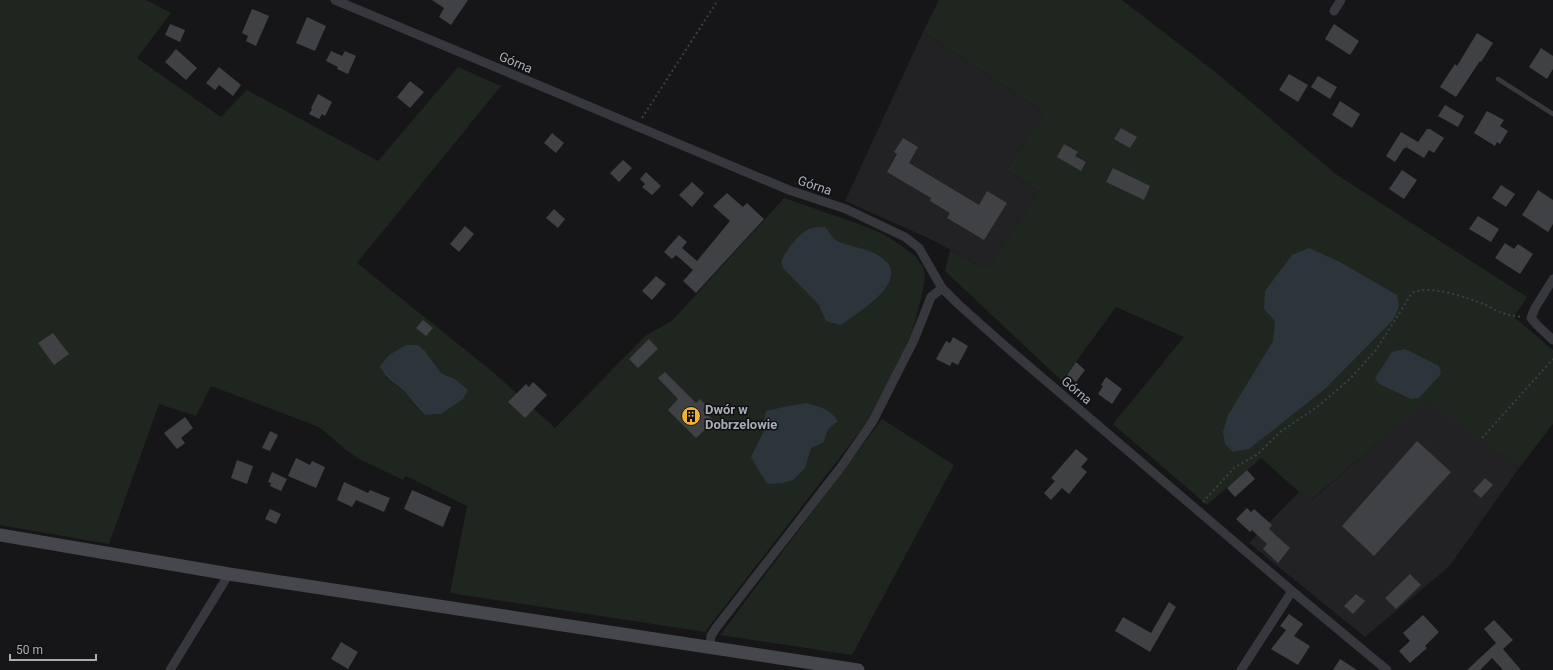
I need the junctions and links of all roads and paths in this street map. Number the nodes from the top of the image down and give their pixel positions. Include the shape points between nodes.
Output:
1 (335, 0) edge
2 (718, 0) edge
3 (1341, 0) edge
4 (1334, 11) dead end
5 (1498, 79) dead end
6 (1553, 114) edge
7 (636, 126) junction
8 (1553, 279) edge
9 (942, 288) junction
10 (1531, 318) junction
11 (1553, 340) edge
12 (1553, 359) edge
13 (1482, 438) dead end
14 (1197, 509) junction
15 (0, 536) edge
16 (228, 574) junction
17 (1292, 591) junction
18 (710, 646) junction
19 (170, 670) edge
20 (858, 670) edge
21 (1241, 670) edge
22 (1387, 670) edge

1 - 7 street, Górna
2 - 7 path
3 - 4 street
5 - 6 lane
7 - 9 street, Górna via 789,190 846,209 905,237 919,248
8 - 10 street
9 - 14 street, Górna via 1004,345
9 - 18 street via 931,297 914,340 873,421 841,467 716,628 711,636
10 - 11 street
10 - 14 path via 1511,316 1468,298 1417,290 1412,293 1376,350 1350,379 1317,407 1280,432 1258,454 1234,468
12 - 13 path
14 - 17 street, Górna
15 - 16 main road
16 - 18 main road
16 - 19 street
17 - 21 street
17 - 22 street, Górna
18 - 20 main road

